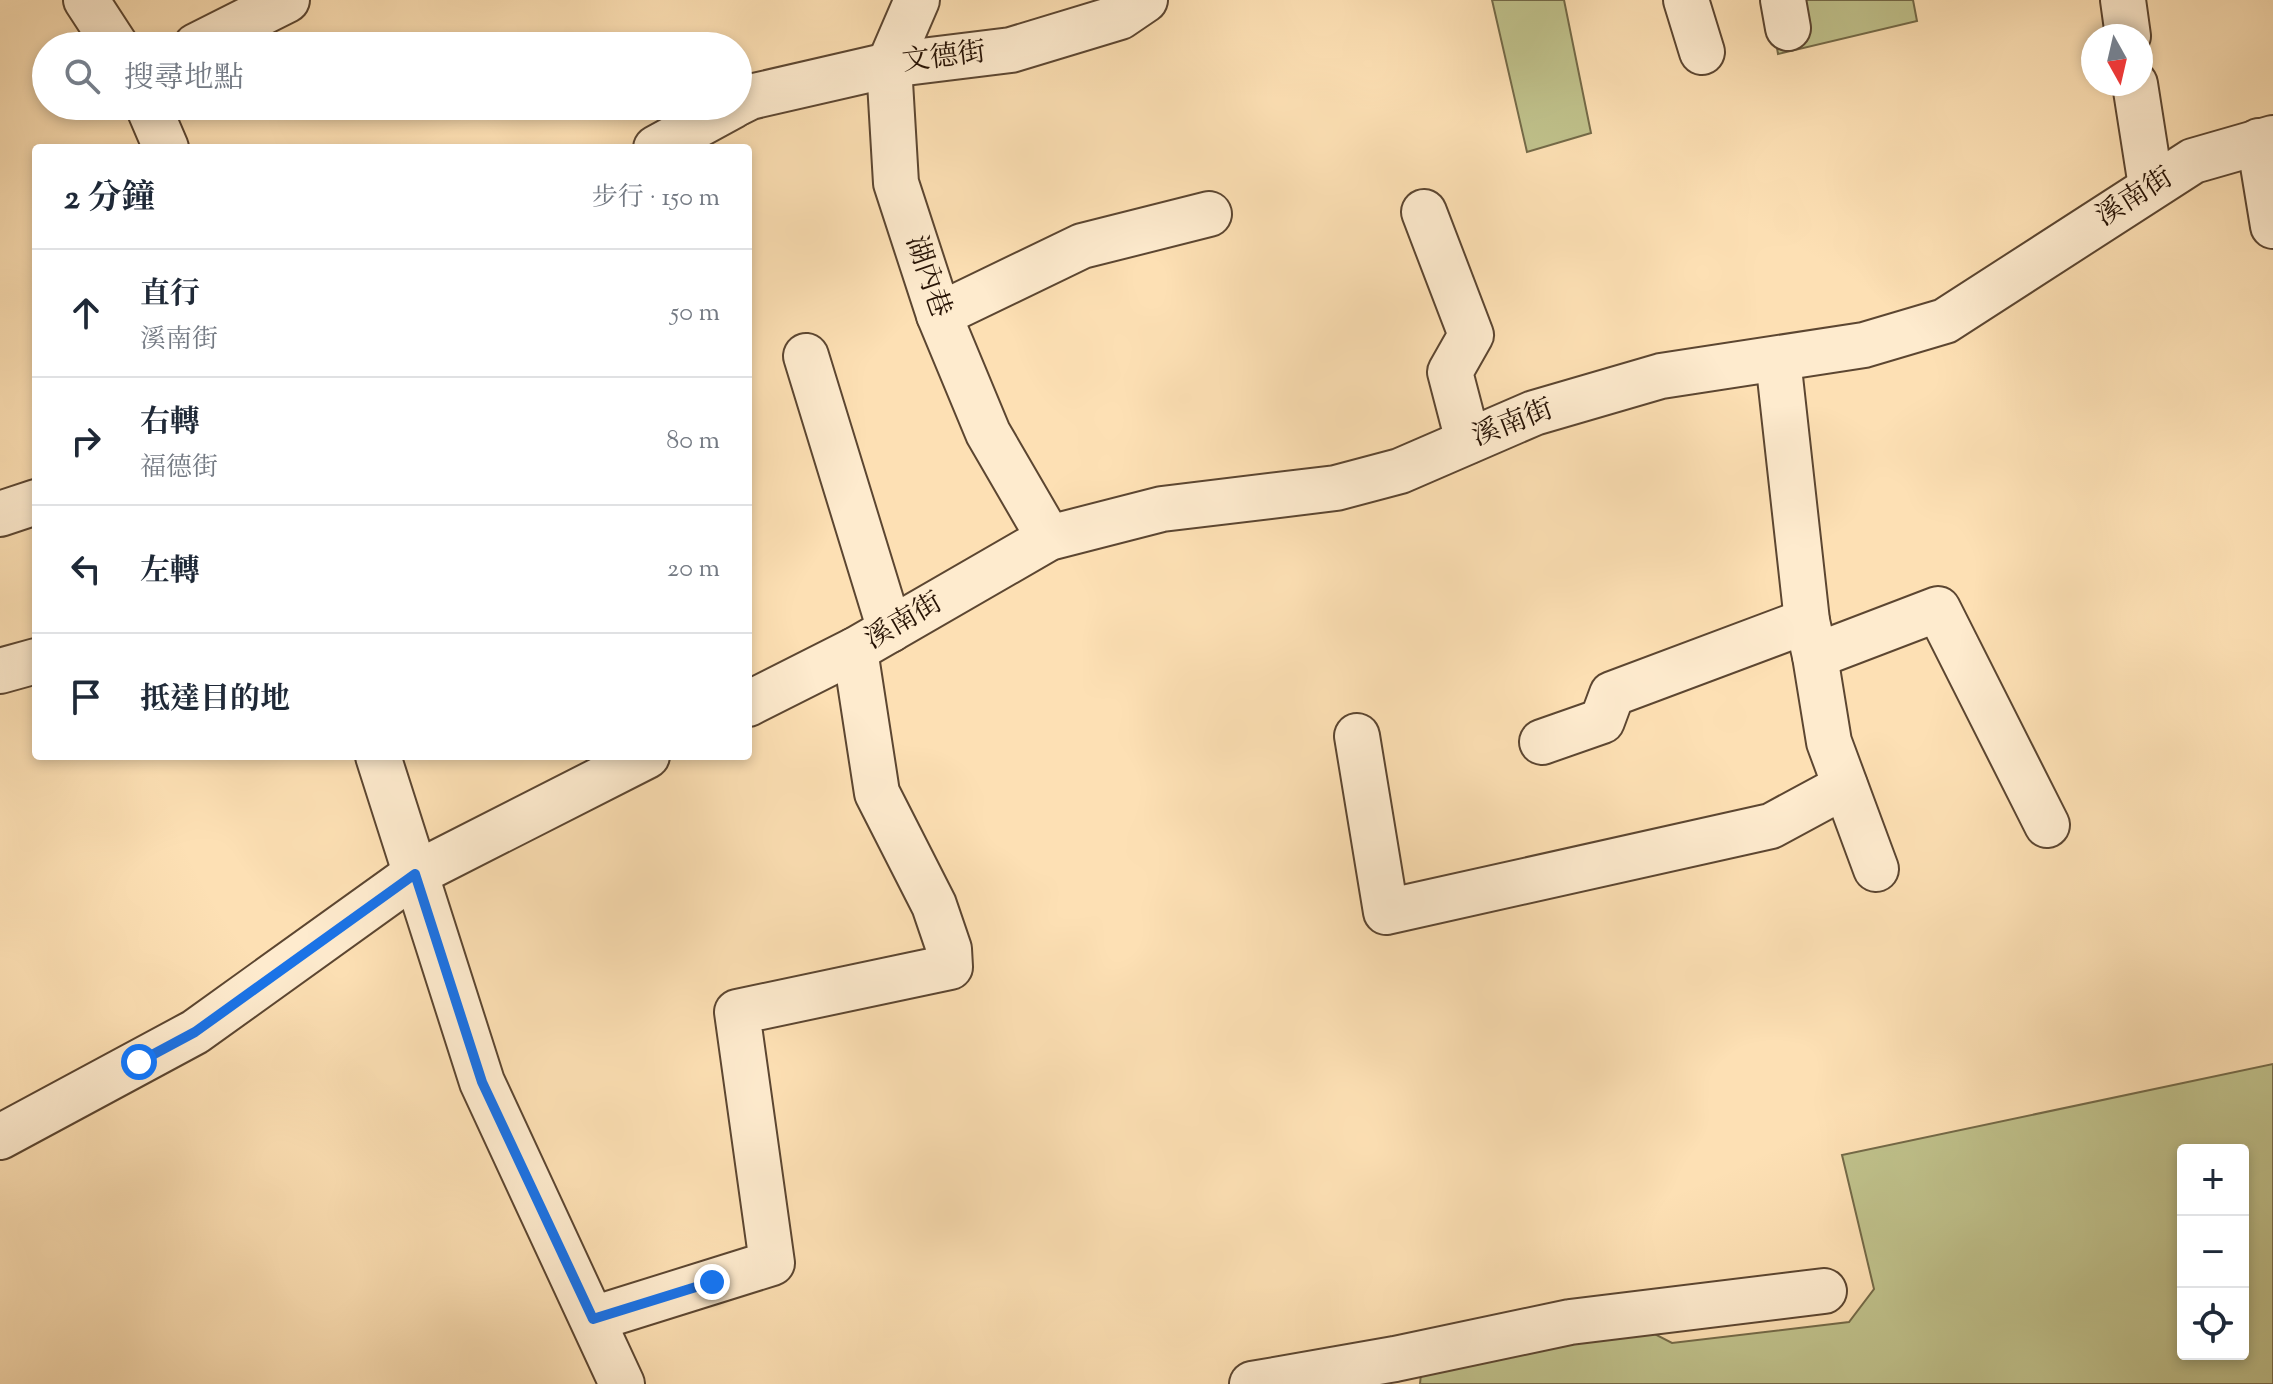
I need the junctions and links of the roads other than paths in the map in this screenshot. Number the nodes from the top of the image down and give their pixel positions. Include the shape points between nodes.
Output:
1 (86, 0) edge
2 (287, 0) edge
3 (917, 0) edge
4 (1145, 0) edge
5 (1686, 0) edge
6 (2123, 0) edge
7 (2126, 24) edge
8 (107, 32) edge
9 (224, 32) edge
10 (1702, 52) dead end
11 (889, 65) junction
12 (2137, 96) edge
13 (752, 97) edge
14 (154, 120) edge
15 (708, 120) edge
16 (2266, 140) edge
17 (164, 144) edge
18 (663, 144) edge
19 (2151, 186) junction
20 (1424, 212) dead end
21 (1209, 214) dead end
22 (2273, 226) edge
23 (939, 315) junction
24 (806, 356) dead end
25 (1778, 359) junction
26 (1468, 441) junction
27 (32, 503) edge
28 (0, 514) edge
29 (1049, 538) junction
30 (1811, 638) junction
31 (872, 640) junction
32 (32, 662) edge
33 (0, 671) edge
34 (752, 702) edge
35 (1357, 736) dead end
36 (1542, 742) dead end
37 (379, 760) edge
38 (639, 760) edge
39 (1845, 786) junction
40 (2047, 825) dead end
41 (1876, 869) dead end
42 (415, 874) junction
43 (0, 1137) edge
44 (1824, 1291) dead end
45 (593, 1319) junction
46 (622, 1384) edge
47 (1252, 1384) edge

1 - 8 street
2 - 9 street
3 - 11 street, 湖內巷
4 - 11 street, 文德街 via 1120,17 1011,50
5 - 10 street
6 - 7 street
11 - 13 street, 文德街
11 - 23 street, 湖內巷 via 896,183
12 - 19 street
14 - 17 street
15 - 18 street, 文德街
16 - 19 street, 溪南街 via 2193,161
16 - 22 street
19 - 25 street, 溪南街 via 1945,321 1864,345
20 - 26 street via 1471,335 1450,372
21 - 23 street via 1082,246
23 - 29 street, 湖內巷 via 988,433
24 - 31 street
25 - 26 street, 溪南街 via 1661,376 1534,413
25 - 30 street
26 - 29 street, 溪南街 via 1400,471 1336,488 1162,509
27 - 28 street
29 - 31 street, 溪南街
30 - 36 street via 1612,694 1602,721
30 - 39 street via 1829,742
30 - 40 street via 1938,609
31 - 34 street, 溪南街
31 - 45 street via 877,793 934,905 950,967 737,1012 772,1263
32 - 33 street
35 - 39 street via 1386,912 1771,826
37 - 42 street
38 - 42 street
39 - 41 street
42 - 43 street via 195,1032
42 - 45 street via 482,1082
44 - 47 street via 1570,1322
45 - 46 street

